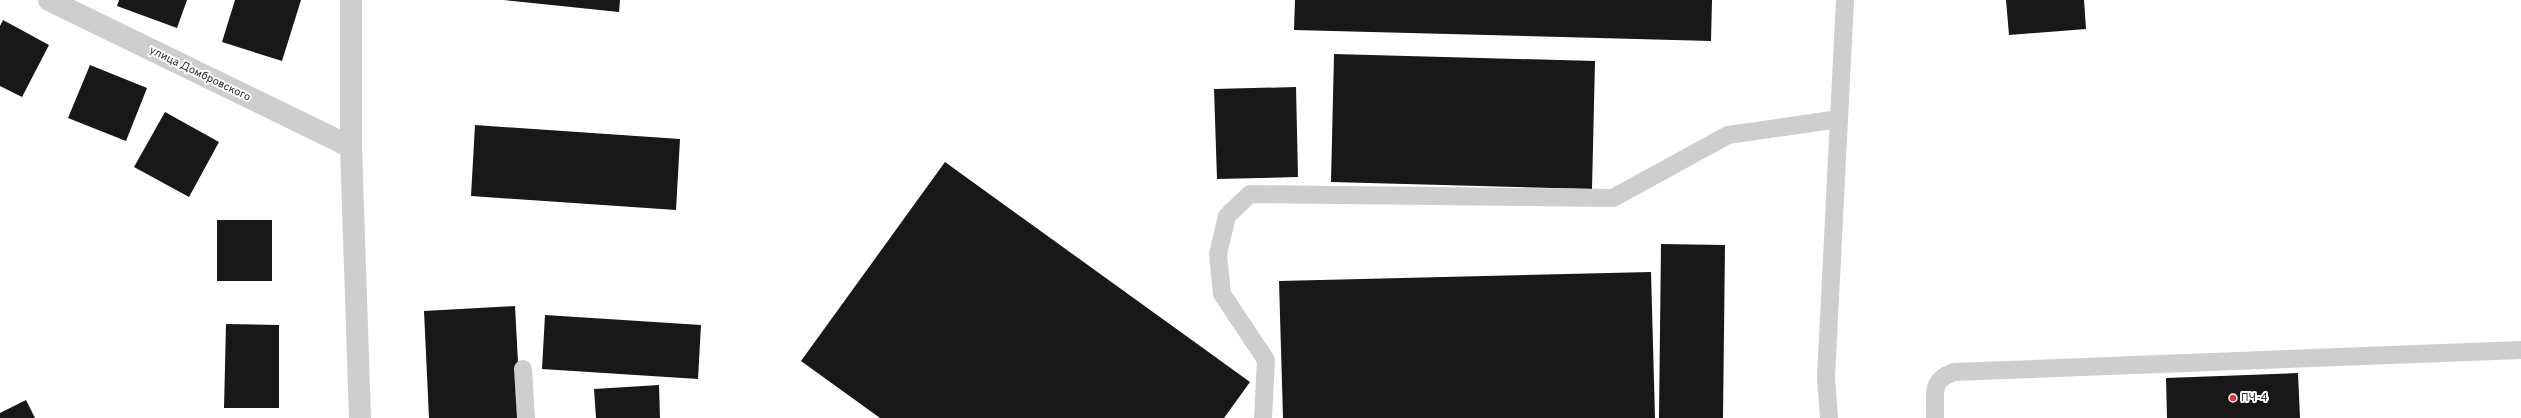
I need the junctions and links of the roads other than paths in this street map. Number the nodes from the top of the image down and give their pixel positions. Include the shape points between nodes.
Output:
1 (49, 0) edge
2 (351, 0) edge
3 (1845, 0) edge
4 (1839, 119) junction
5 (351, 147) junction
6 (2521, 350) edge
7 (524, 369) dead end
8 (360, 418) edge
9 (526, 418) edge
10 (1263, 418) edge
11 (1828, 418) edge
12 (1935, 418) edge

1 - 5 street, улица Домбровского
2 - 5 street
3 - 4 lane
4 - 10 lane via 1728,135 1613,198 1250,194 1227,216 1218,254 1222,294 1266,360
4 - 11 lane via 1826,378
5 - 8 street
6 - 12 lane via 1954,372 1941,377 1936,385
7 - 9 lane

